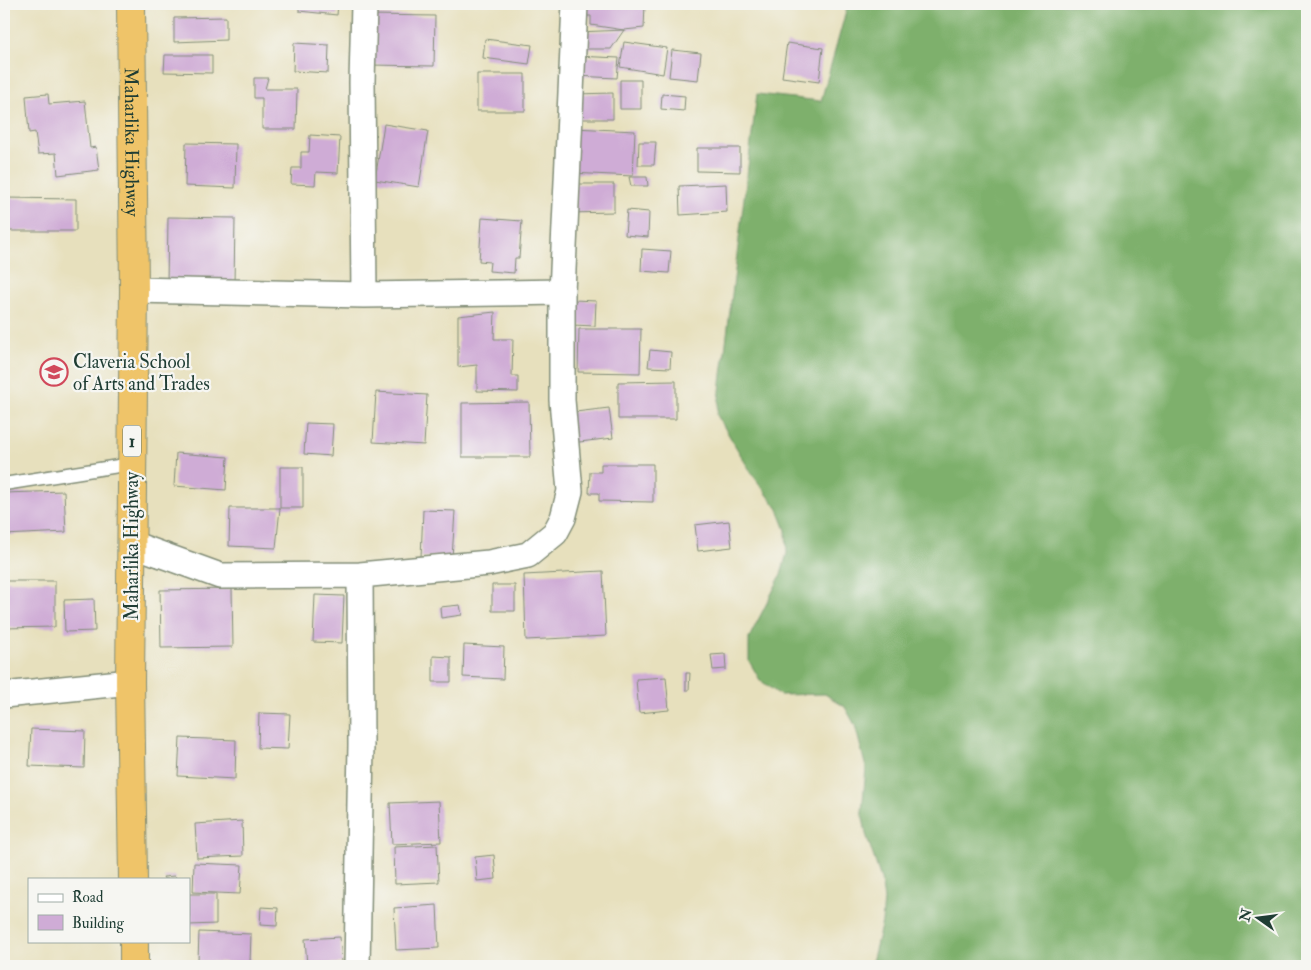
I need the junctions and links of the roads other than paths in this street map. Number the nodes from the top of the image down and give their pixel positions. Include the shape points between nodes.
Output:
1 (131, 4) edge
2 (364, 4) edge
3 (574, 4) edge
4 (134, 290) junction
5 (562, 292) junction
6 (364, 294) junction
7 (131, 464) junction
8 (4, 484) edge
9 (132, 544) junction
10 (360, 575) junction
11 (130, 682) junction
12 (4, 695) edge
13 (133, 878) edge
14 (134, 942) edge
15 (134, 966) edge
16 (357, 966) edge

1 - 4 highway, Maharlika Highway / 1
2 - 6 street
3 - 5 street
4 - 6 street
4 - 7 highway, Maharlika Highway / 1
5 - 6 street
5 - 10 street via 562,400 570,491 555,533 528,555 488,563
7 - 8 lane
7 - 9 highway, Maharlika Highway / 1
9 - 10 street via 220,576
9 - 11 highway, Maharlika Highway / 1
10 - 16 street
11 - 12 street
11 - 13 highway, Maharlika Highway / 1
14 - 15 highway

